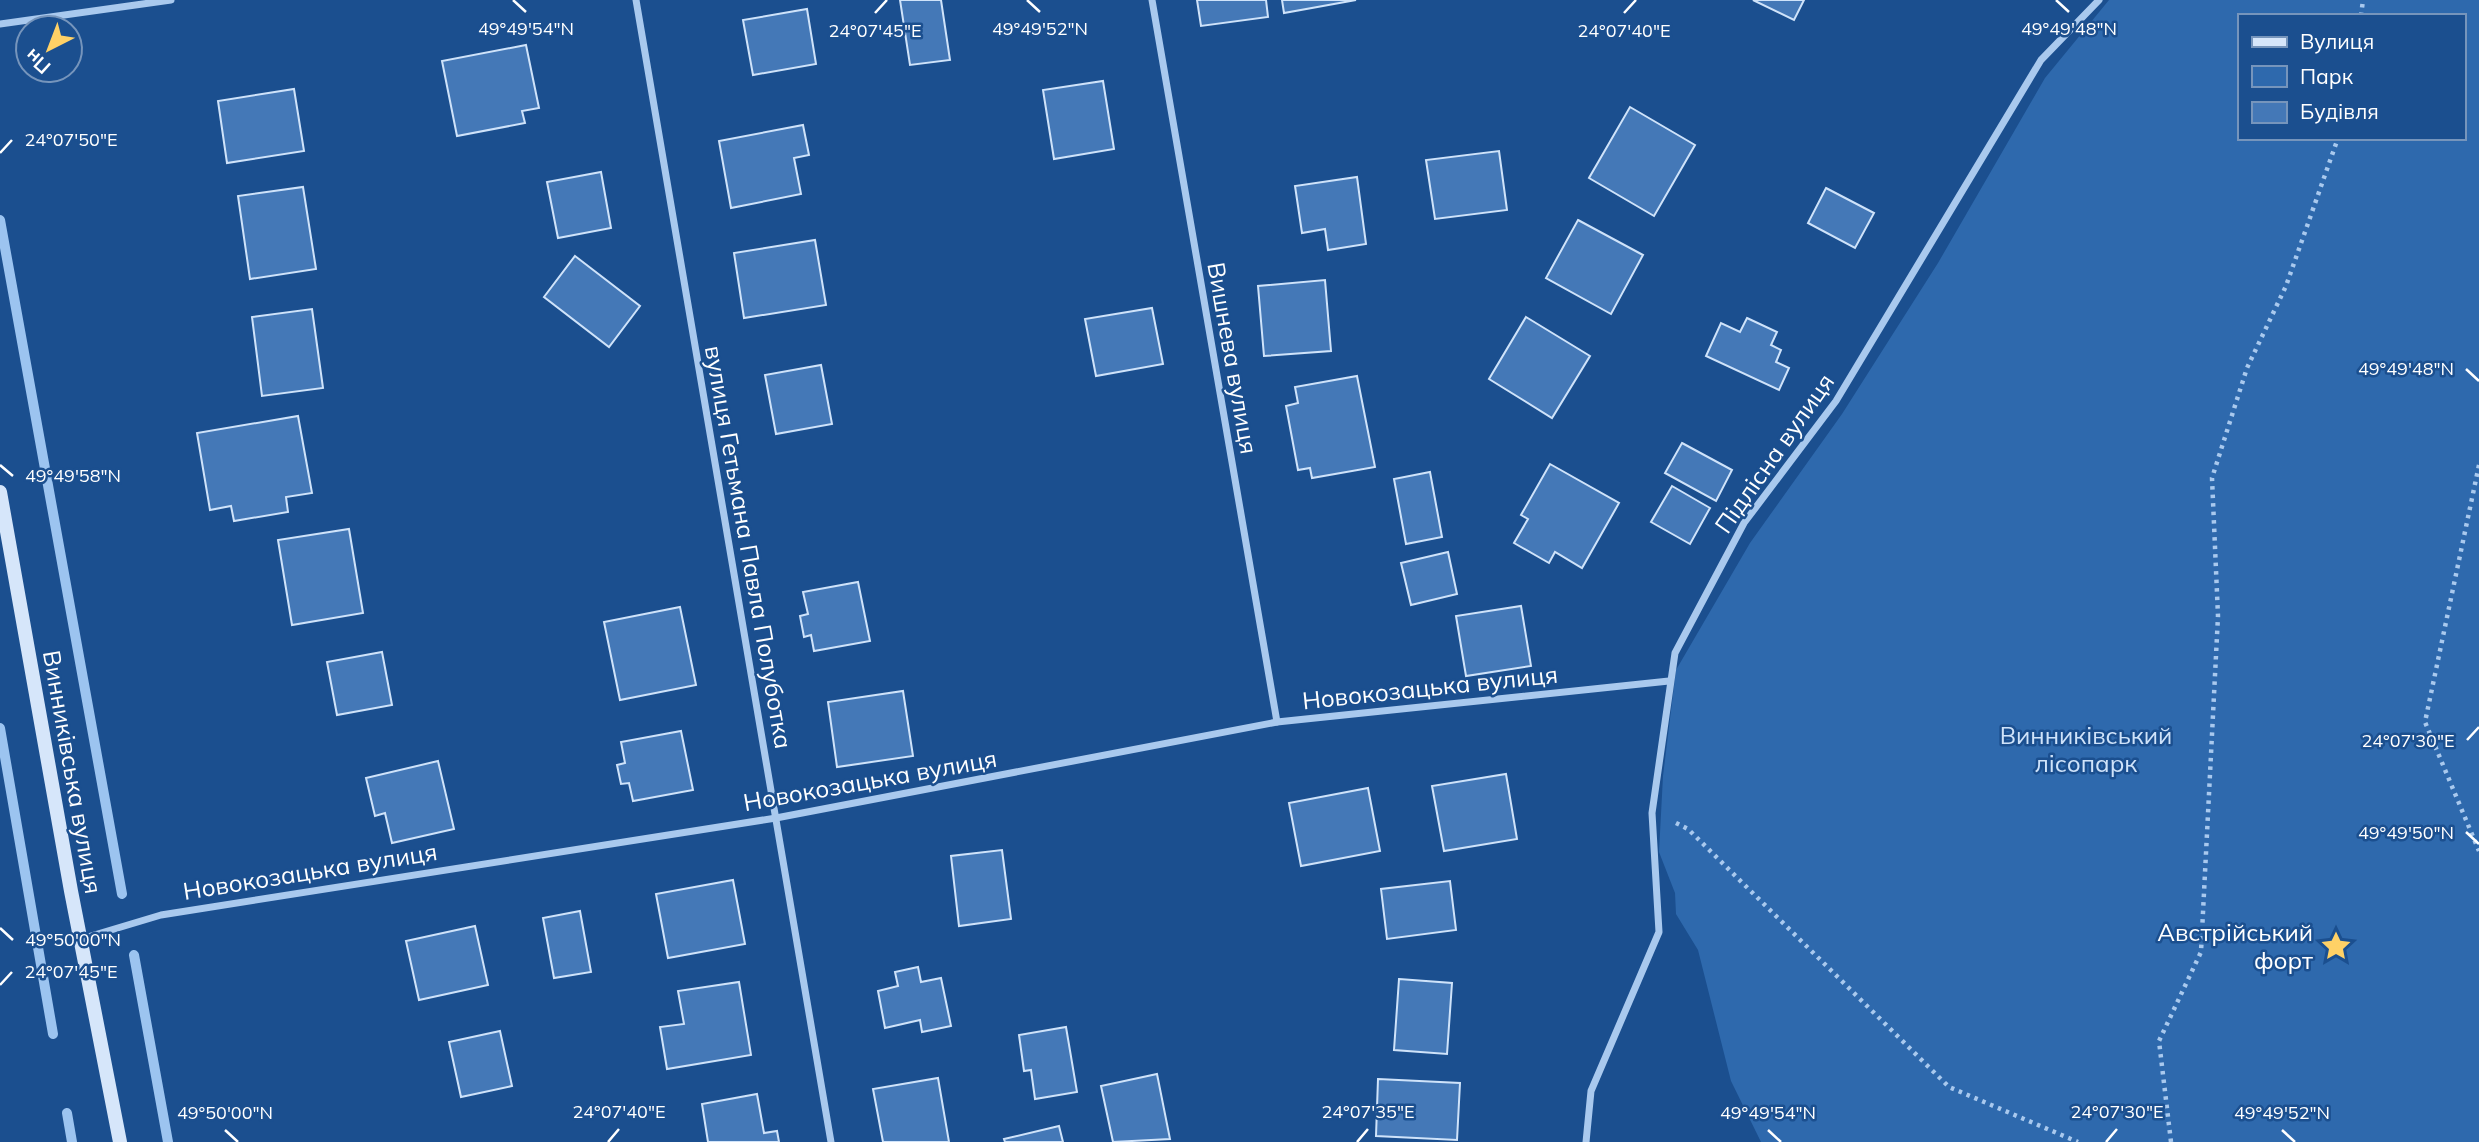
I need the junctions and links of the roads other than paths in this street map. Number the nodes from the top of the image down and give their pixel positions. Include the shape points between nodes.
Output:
1 (171, 0) edge
2 (636, 0) edge
3 (1152, 0) edge
4 (2099, 0) edge
5 (0, 24) edge
6 (0, 492) edge
7 (1669, 681) junction
8 (1277, 722) junction
9 (776, 818) junction
10 (81, 939) junction
11 (120, 1142) edge
12 (831, 1142) edge
13 (1586, 1142) edge

1 - 5 street
2 - 9 street, вулиця Гетьмана Павла Полуботка
3 - 8 street, Вишнева вулиця
4 - 7 street, Підлісна вулиця via 2041,60 1836,401 1744,523 1675,653
6 - 10 main road, Винниківська вулиця
7 - 8 street, Новокозацька вулиця
7 - 13 street, Підлісна вулиця via 1652,813 1659,932 1591,1091
8 - 9 street, Новокозацька вулиця
9 - 10 street, Новокозацька вулиця via 161,915
9 - 12 street, вулиця Гетьмана Павла Полуботка
10 - 11 main road, Винниківська вулиця

